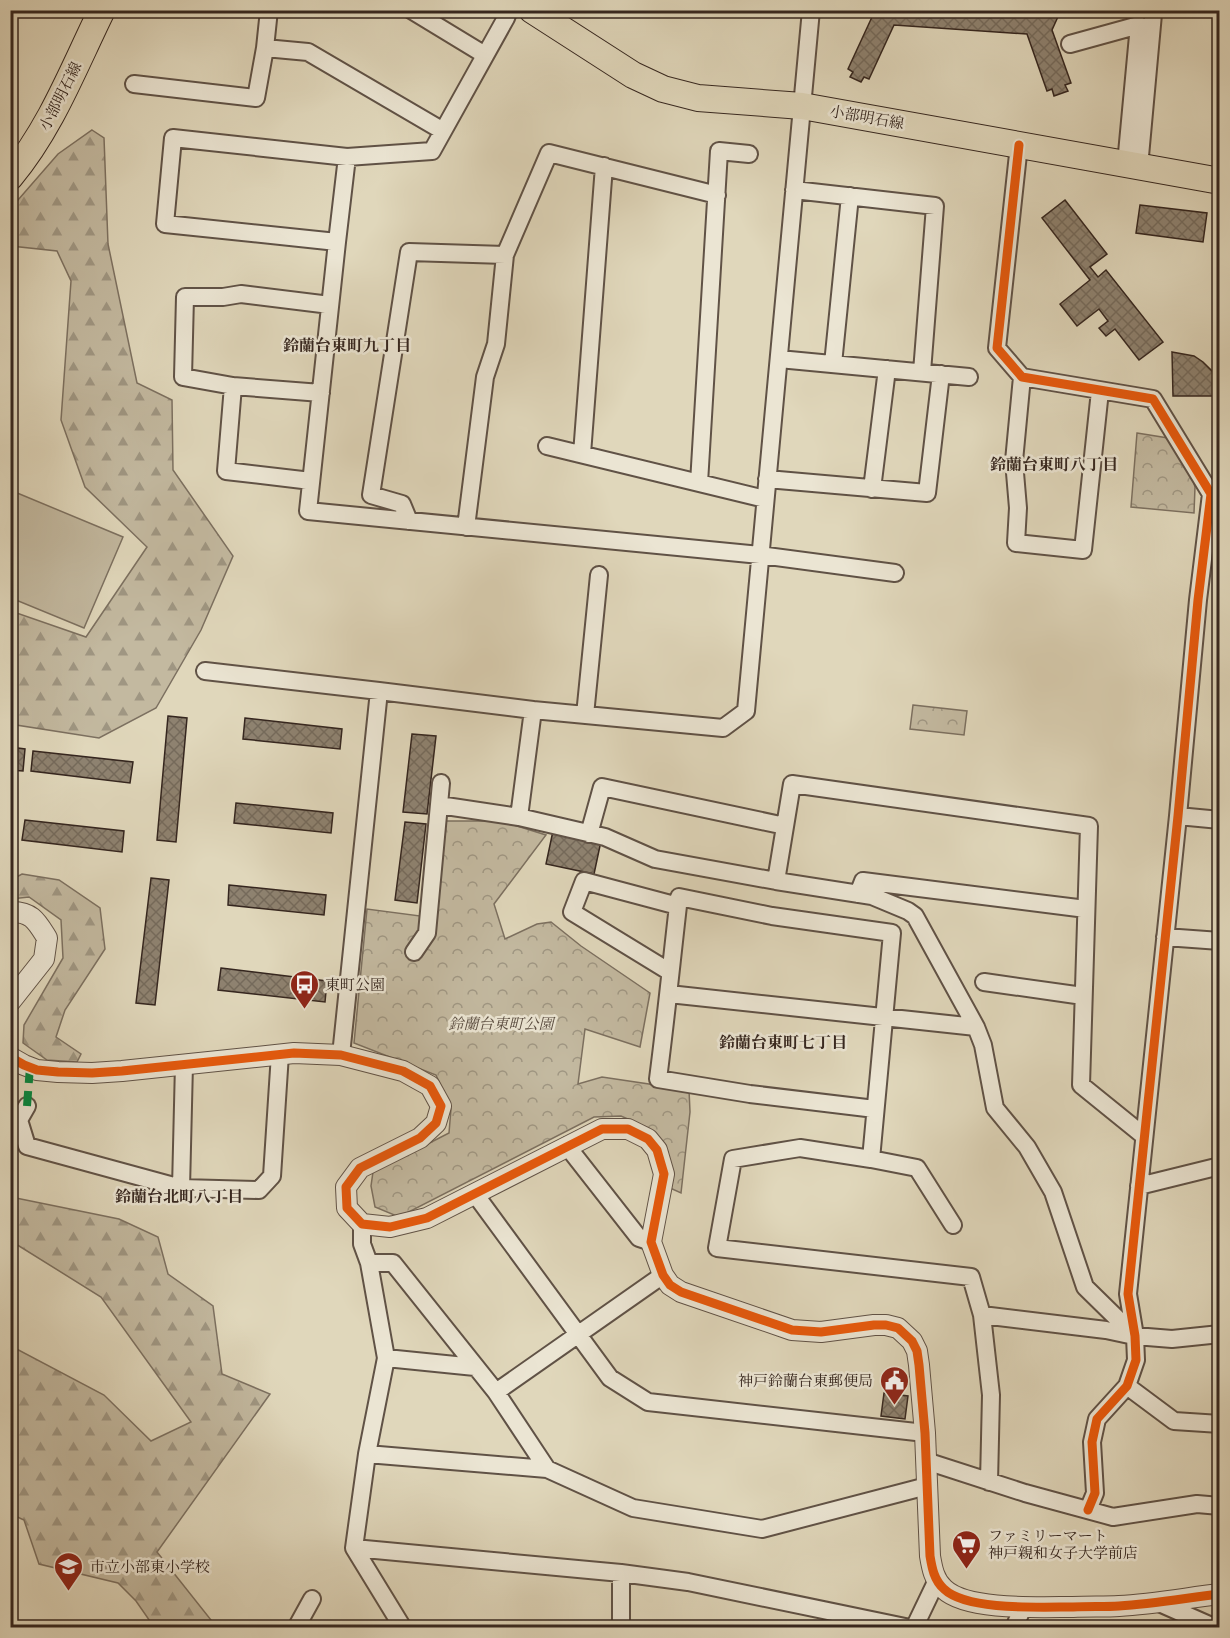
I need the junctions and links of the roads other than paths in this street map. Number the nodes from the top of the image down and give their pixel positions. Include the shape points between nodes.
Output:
1 (102, 10) edge
2 (269, 10) edge
3 (411, 10) edge
4 (509, 10) edge
5 (532, 10) edge
6 (811, 10) edge
7 (1157, 10) edge
8 (1070, 44) dead end
9 (265, 48) junction
10 (485, 55) junction
11 (134, 84) dead end
12 (802, 106) junction
13 (443, 131) junction
14 (1019, 144) junction
15 (749, 154) dead end
16 (347, 157) junction
17 (1132, 165) junction
18 (604, 166) junction
19 (10, 177) edge
20 (1220, 181) edge
21 (794, 190) junction
22 (717, 195) junction
23 (850, 196) junction
24 (337, 242) junction
25 (505, 255) junction
26 (330, 305) junction
27 (779, 359) junction
28 (833, 364) junction
29 (887, 369) junction
30 (922, 372) junction
31 (941, 374) junction
32 (969, 377) dead end
33 (1022, 377) junction
34 (232, 386) junction
35 (1100, 391) junction
36 (321, 393) junction
37 (547, 446) dead end
38 (582, 454) junction
39 (767, 479) junction
40 (311, 481) junction
41 (699, 483) junction
42 (872, 489) junction
43 (765, 499) junction
44 (409, 521) junction
45 (466, 527) junction
46 (760, 555) junction
47 (896, 573) dead end
48 (599, 575) dead end
49 (205, 671) dead end
50 (379, 691) junction
51 (532, 710) junction
52 (585, 715) junction
53 (441, 783) dead end
54 (439, 805) junction
55 (1178, 816) junction
56 (519, 817) junction
57 (1220, 820) edge
58 (786, 826) junction
59 (589, 834) junction
60 (777, 881) junction
61 (858, 894) junction
62 (678, 906) junction
63 (1086, 909) junction
64 (10, 912) edge
65 (1165, 938) junction
66 (1220, 942) edge
67 (414, 952) dead end
68 (670, 972) junction
69 (984, 982) dead end
70 (669, 994) junction
71 (1083, 996) junction
72 (10, 1002) edge
73 (885, 1018) junction
74 (976, 1027) junction
75 (280, 1054) junction
76 (341, 1055) junction
77 (10, 1057) edge
78 (184, 1064) junction
79 (27, 1106) dead end
80 (875, 1108) junction
81 (1144, 1136) junction
82 (567, 1146) junction
83 (871, 1159) junction
84 (1220, 1166) edge
85 (1139, 1186) junction
86 (180, 1188) junction
87 (475, 1194) junction
88 (362, 1224) junction
89 (953, 1226) dead end
90 (651, 1242) junction
91 (369, 1263) junction
92 (663, 1275) junction
93 (982, 1315) junction
94 (578, 1334) junction
95 (1220, 1334) edge
96 (1135, 1336) junction
97 (386, 1358) junction
98 (476, 1367) junction
99 (1126, 1386) junction
100 (496, 1392) junction
101 (1220, 1424) edge
102 (925, 1433) junction
103 (367, 1454) junction
104 (926, 1461) junction
105 (546, 1469) junction
106 (989, 1482) junction
107 (927, 1486) junction
108 (1220, 1506) edge
109 (1088, 1510) junction
110 (354, 1548) junction
111 (621, 1573) junction
112 (937, 1580) junction
113 (1220, 1594) edge
114 (312, 1599) dead end
115 (1157, 1602) junction
116 (1023, 1607) junction
117 (296, 1628) edge
118 (404, 1628) edge
119 (621, 1628) edge
120 (913, 1628) edge
121 (1014, 1628) edge
122 (1216, 1628) edge

1 - 19 main road, 小部明石線 via 47,124
2 - 9 street
3 - 10 street
4 - 10 street
5 - 12 main road, 小部明石線 via 633,75 663,89 698,98
6 - 12 street
7 - 17 street via 1153,14
8 - 17 street via 1138,26
9 - 11 street via 256,98
9 - 13 street via 308,52
10 - 13 street
12 - 14 main road, 小部明石線
12 - 21 street
13 - 16 street via 432,152
14 - 17 main road, 小部明石線
14 - 33 street via 997,348
15 - 22 street via 719,151
16 - 24 street
16 - 24 street via 173,138 165,224
17 - 20 main road, 小部明石線
18 - 22 street
18 - 25 street via 549,153
18 - 38 street
21 - 23 street
21 - 27 street
22 - 41 street
23 - 28 street
23 - 30 street via 935,206
24 - 26 street
25 - 44 street via 409,252 372,495 402,504
25 - 45 street via 496,344 485,377
26 - 34 street via 241,294 185,297 183,377
26 - 36 street
27 - 28 street
27 - 39 street
28 - 29 street
29 - 30 street
29 - 42 street
30 - 31 street
31 - 32 street
31 - 42 street via 927,493
33 - 35 street
33 - 35 street via 1014,461 1016,543 1083,550
34 - 36 street
34 - 40 street via 226,471
35 - 55 street via 1153,399 1211,494
36 - 40 street
37 - 38 street
38 - 41 street
39 - 42 street
39 - 43 street
40 - 44 street via 308,511
41 - 43 street
43 - 46 street
44 - 45 street
45 - 46 street
46 - 47 street
46 - 52 street via 746,711 723,728
48 - 52 street
49 - 50 street
50 - 51 street
50 - 76 street
51 - 52 street
51 - 56 street
53 - 54 street
54 - 56 street
54 - 67 street via 427,933
55 - 57 street
55 - 65 street
56 - 59 street
58 - 59 street via 602,788
58 - 60 street
58 - 63 street via 792,784 1089,826
59 - 60 street via 656,859
60 - 61 street
61 - 63 street via 863,881
61 - 74 street via 872,896 915,916
62 - 68 street
62 - 68 street via 584,881 572,912
62 - 73 street via 680,897 772,916 892,933
63 - 71 street
64 - 72 street via 36,920 47,938 44,958
65 - 66 street
65 - 81 street
68 - 70 street
69 - 71 street
70 - 73 street
70 - 80 street via 658,1078 750,1094
71 - 81 street via 1080,1084
73 - 74 street
73 - 80 street
74 - 96 street via 995,1108 1027,1147 1053,1192 1086,1287
75 - 76 street
75 - 78 street
75 - 86 street via 272,1176 259,1190
76 - 88 street via 403,1071 430,1086 441,1106 436,1122 420,1138 360,1167 346,1187 347,1208
77 - 78 street via 30,1067 58,1072 92,1073
78 - 86 street
79 - 86 street via 19,1120 27,1146
80 - 83 street
81 - 85 street
82 - 87 street
82 - 90 street via 639,1238
82 - 90 street via 602,1129 628,1129 648,1139 657,1150 664,1174
83 - 89 street via 917,1168
83 - 93 street via 800,1148 733,1159 717,1248 971,1276
84 - 85 street
85 - 96 street via 1128,1294
87 - 88 street via 427,1218 390,1227
87 - 94 street
88 - 91 street via 362,1244
90 - 92 street
91 - 97 street
91 - 98 street via 393,1263
92 - 94 street
92 - 102 street via 670,1286 681,1292 792,1330 821,1332 874,1324 898,1328 917,1351
93 - 96 street
93 - 106 street via 991,1395
94 - 100 street
94 - 102 street via 610,1378 648,1402
95 - 96 street via 1172,1339
96 - 99 street via 1136,1360
97 - 98 street
97 - 103 street
98 - 100 street
99 - 101 street via 1174,1421
99 - 109 street via 1097,1419 1092,1442 1095,1493
100 - 105 street
102 - 104 street
103 - 105 street
103 - 110 street
104 - 106 street
104 - 107 street
105 - 107 street via 633,1508 762,1529
106 - 109 street
107 - 112 street via 930,1556
108 - 109 street via 1197,1504 1113,1517
110 - 111 street
110 - 118 street
111 - 119 street
111 - 120 street via 688,1582
112 - 116 street via 944,1590 967,1601
112 - 120 street
113 - 115 street
114 - 117 street
115 - 116 street
115 - 122 street
116 - 121 street

